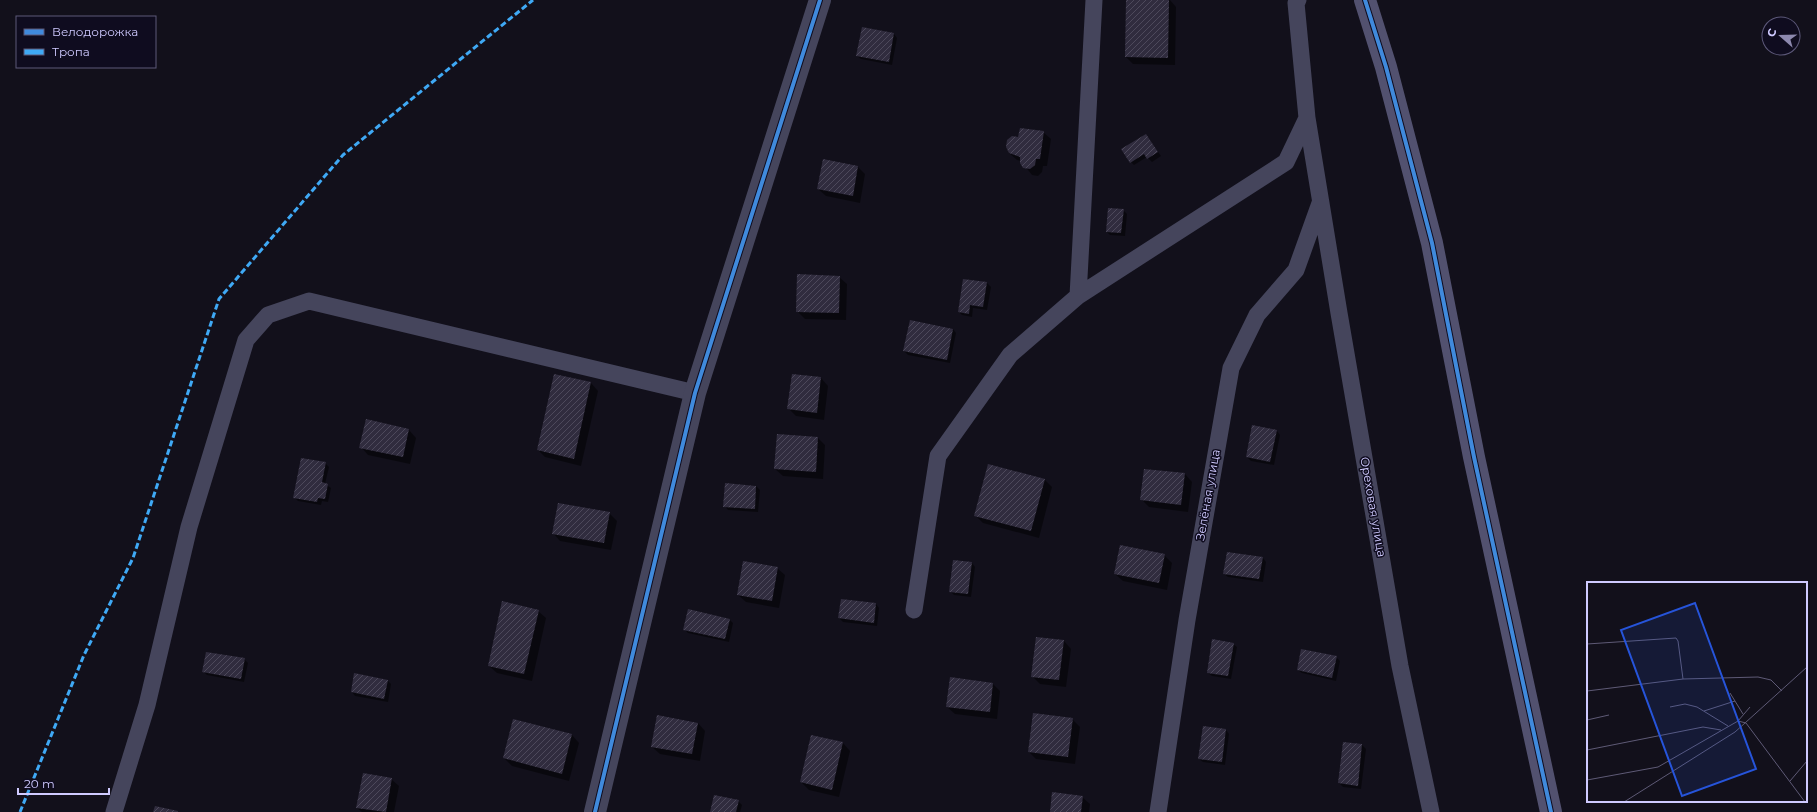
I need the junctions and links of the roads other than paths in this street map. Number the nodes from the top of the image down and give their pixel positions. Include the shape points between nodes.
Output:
1 (820, 0) edge
2 (1094, 0) edge
3 (1365, 0) edge
4 (1296, 1) edge
5 (1307, 118) junction
6 (1321, 201) junction
7 (1078, 296) junction
8 (695, 393) junction
9 (914, 610) dead end
10 (114, 812) edge
11 (595, 812) edge
12 (1158, 812) edge
13 (1431, 812) edge
14 (1550, 812) edge

1 - 8 street
2 - 7 lane
3 - 14 street via 1386,67 1432,243 1474,457
4 - 5 lane, Ореховая улица
5 - 6 lane, Ореховая улица
5 - 7 lane via 1286,162
6 - 12 lane, Зелёная улица via 1296,270 1257,314 1230,368 1187,620
6 - 13 lane, Ореховая улица via 1400,666
7 - 9 lane via 1010,355 938,456
8 - 10 lane via 308,301 268,315 246,340 188,527 147,705
8 - 11 street

